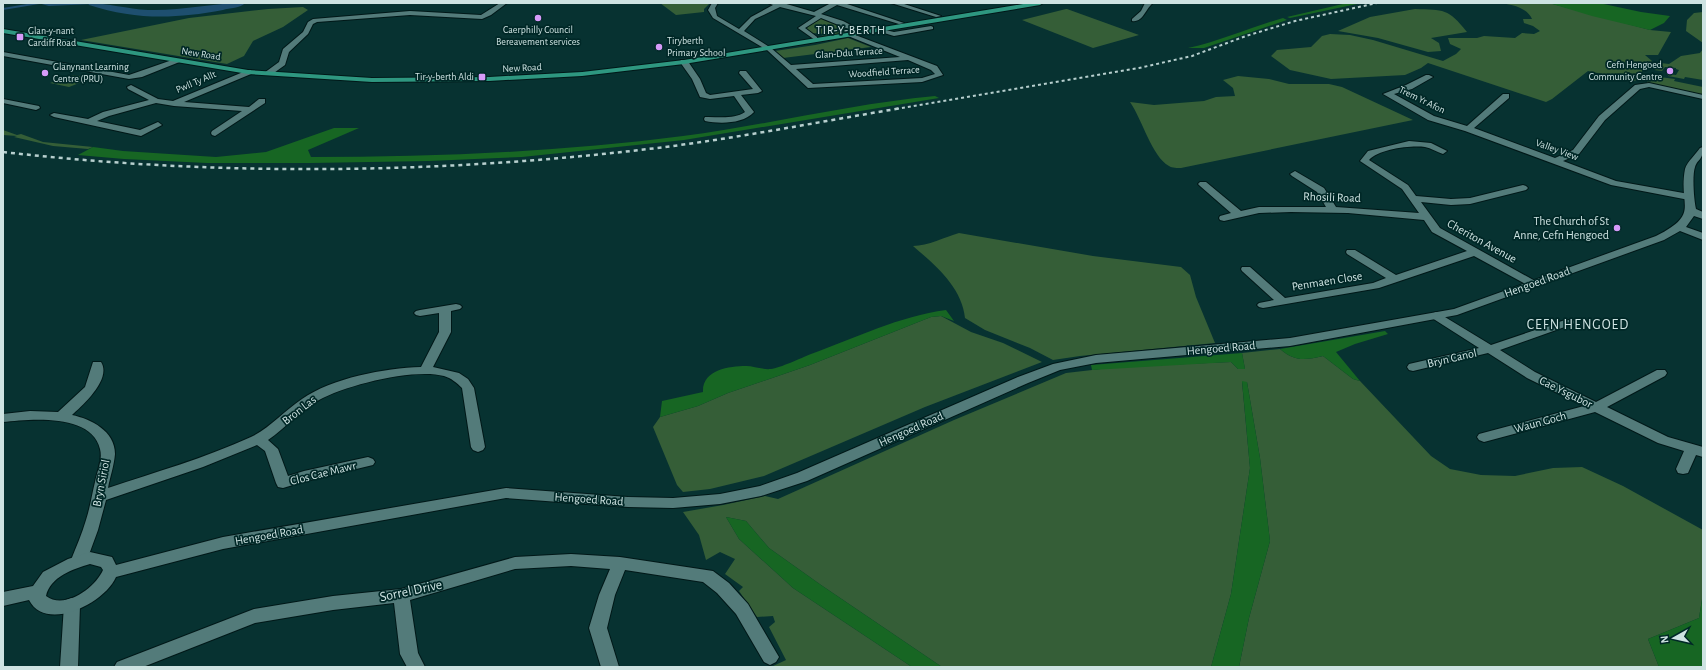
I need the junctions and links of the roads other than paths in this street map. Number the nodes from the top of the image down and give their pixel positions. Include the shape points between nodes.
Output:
1 (504, 3) edge
2 (715, 3) edge
3 (771, 3) edge
4 (837, 3) edge
5 (894, 3) edge
6 (1040, 3) edge
7 (1139, 3) edge
8 (780, 4) edge
9 (1028, 4) edge
10 (1148, 4) edge
11 (818, 15) junction
12 (938, 16) dead end
13 (1146, 20) dead end
14 (901, 23) dead end
15 (931, 28) dead end
16 (877, 30) junction
17 (3, 31) edge
18 (740, 32) junction
19 (862, 33) junction
20 (850, 35) junction
21 (815, 38) dead end
22 (769, 49) junction
23 (3, 54) edge
24 (909, 59) junction
25 (178, 61) junction
26 (684, 62) junction
27 (791, 68) junction
28 (248, 72) junction
29 (268, 73) junction
30 (743, 73) dead end
31 (1429, 77) dead end
32 (131, 87) dead end
33 (736, 94) junction
34 (1506, 96) dead end
35 (1703, 97) edge
36 (156, 101) junction
37 (262, 101) dead end
38 (3, 102) edge
39 (174, 104) junction
40 (36, 108) dead end
41 (250, 109) junction
42 (54, 115) dead end
43 (708, 119) dead end
44 (89, 122) junction
45 (158, 125) dead end
46 (1468, 129) junction
47 (215, 133) dead end
48 (1703, 150) edge
49 (1442, 151) dead end
50 (1555, 161) junction
51 (1295, 174) dead end
52 (1203, 184) dead end
53 (1523, 188) dead end
54 (1689, 197) junction
55 (1412, 198) junction
56 (1333, 210) junction
57 (1691, 211) junction
58 (1239, 215) junction
59 (1703, 216) edge
60 (1426, 217) junction
61 (1224, 218) dead end
62 (1680, 228) junction
63 (1703, 237) edge
64 (1351, 252) dead end
65 (1475, 252) junction
66 (1246, 268) dead end
67 (1395, 279) junction
68 (1533, 284) junction
69 (1282, 301) junction
70 (1262, 304) dead end
71 (420, 313) dead end
72 (1436, 316) junction
73 (1569, 322) dead end
74 (1491, 350) junction
75 (97, 365) dead end
76 (1413, 367) dead end
77 (425, 371) junction
78 (1661, 373) dead end
79 (1597, 407) junction
80 (61, 417) junction
81 (3, 418) edge
82 (1484, 437) dead end
83 (258, 439) junction
84 (478, 447) dead end
85 (1697, 450) edge
86 (368, 462) dead end
87 (1683, 469) dead end
88 (99, 497) junction
89 (79, 560) junction
90 (620, 563) junction
91 (112, 572) junction
92 (37, 592) junction
93 (401, 596) junction
94 (3, 599) edge
95 (72, 605) junction
96 (770, 657) dead end
97 (70, 667) edge
98 (123, 667) edge
99 (416, 667) edge
100 (610, 667) edge

1 - 29 street via 482,16 410,13 315,20 310,23 306,33 286,51 282,63
2 - 18 street, Woodfield Terrace via 712,13 715,17
3 - 8 street
4 - 11 street
4 - 14 street
5 - 12 street
6 - 9 main road, New Road
7 - 10 street
8 - 11 street
8 - 18 street via 753,18
9 - 16 main road, New Road
10 - 13 street via 1144,12 1135,19
11 - 19 street via 847,24
11 - 21 street via 802,28
15 - 16 street via 894,34
16 - 19 main road, New Road
17 - 25 main road, New Road
18 - 22 street, Woodfield Terrace
19 - 20 main road, New Road
20 - 22 main road, New Road
20 - 24 street, Woodfield Terrace
22 - 26 main road, New Road
22 - 27 street, Woodfield Terrace
23 - 25 street via 128,77
24 - 27 street, Glan-Ddu Terrace
24 - 27 street, Woodfield Terrace via 934,68 939,75 922,80 814,86 808,84
25 - 28 main road, New Road
26 - 29 main road, New Road via 582,74 461,80 372,80
26 - 33 street via 705,96
28 - 29 main road, New Road
28 - 39 street, Pwll Ty Allt
30 - 33 street via 758,90
31 - 46 street, Trem Yr Afon via 1388,94 1430,118
32 - 36 street, Pwll Ty Allt
33 - 43 street via 749,114 730,120
34 - 46 street
35 - 50 street via 1649,86 1638,87 1602,118 1576,152
36 - 39 street, Pwll Ty Allt
36 - 44 street, Pwll Ty Allt via 106,114
37 - 41 street
38 - 40 street
39 - 41 street, Pwll Ty Allt
41 - 47 street
42 - 44 street
44 - 45 street via 141,133
46 - 50 street, Valley View
48 - 54 street via 1690,167
49 - 55 street, Cheriton Avenue via 1428,145 1410,144 1371,153 1364,162 1405,186
50 - 54 street, Valley View via 1614,183
51 - 56 street via 1321,190
52 - 58 street
53 - 55 street via 1470,201
54 - 57 street
55 - 60 street, Cheriton Avenue
56 - 58 street, Rhosili Road via 1259,210
56 - 60 street, Rhosili Road
57 - 59 street
57 - 62 street
58 - 61 street, Rhosili Road
60 - 65 street, Cheriton Avenue via 1436,230
62 - 63 street
62 - 68 street, Hengoed Road via 1660,238
64 - 67 street, Penmaen Close
65 - 67 street, Penmaen Close
65 - 68 street, Cheriton Avenue
66 - 69 street
67 - 69 street, Penmaen Close via 1375,286
68 - 72 street, Hengoed Road via 1457,312
69 - 70 street, Penmaen Close
71 - 77 street via 451,309 445,332
72 - 74 street, Cae Ysgubor
72 - 91 street, Hengoed Road via 1290,342 1096,359 1057,367 802,477 760,491 720,499 673,503 628,502 506,493 223,542
73 - 74 street, Bryn Canol
74 - 76 street, Bryn Canol
74 - 79 street, Cae Ysgubor via 1531,375
75 - 80 street via 97,377 93,386 86,396
77 - 83 street, Bron Las via 335,386 301,405
77 - 84 street, Bron Las via 453,375 463,381 468,388
78 - 79 street, Waun Goch
79 - 82 street, Waun Goch
79 - 85 street, Cae Ysgubor via 1663,440
80 - 81 street, Bryn Siriol
80 - 88 street, Bryn Siriol via 92,427 100,434 107,448 106,467
83 - 86 street, Clos Cae Mawr via 271,449 283,483
83 - 88 street, Bron Las
85 - 87 street
88 - 89 street, Bryn Siriol via 92,526
89 - 91 street via 95,558 107,561
89 - 92 street via 57,570
90 - 93 street, Sorrel Drive via 571,560 515,563
90 - 96 street, Sorrel Drive via 707,576 724,588 742,609
90 - 100 street via 607,595 598,628
91 - 95 street via 103,586 84,600
92 - 94 street
92 - 95 street via 36,600 40,605 59,608
93 - 98 street, Sorrel Drive via 333,603 254,616
93 - 99 street via 409,654
95 - 97 street

